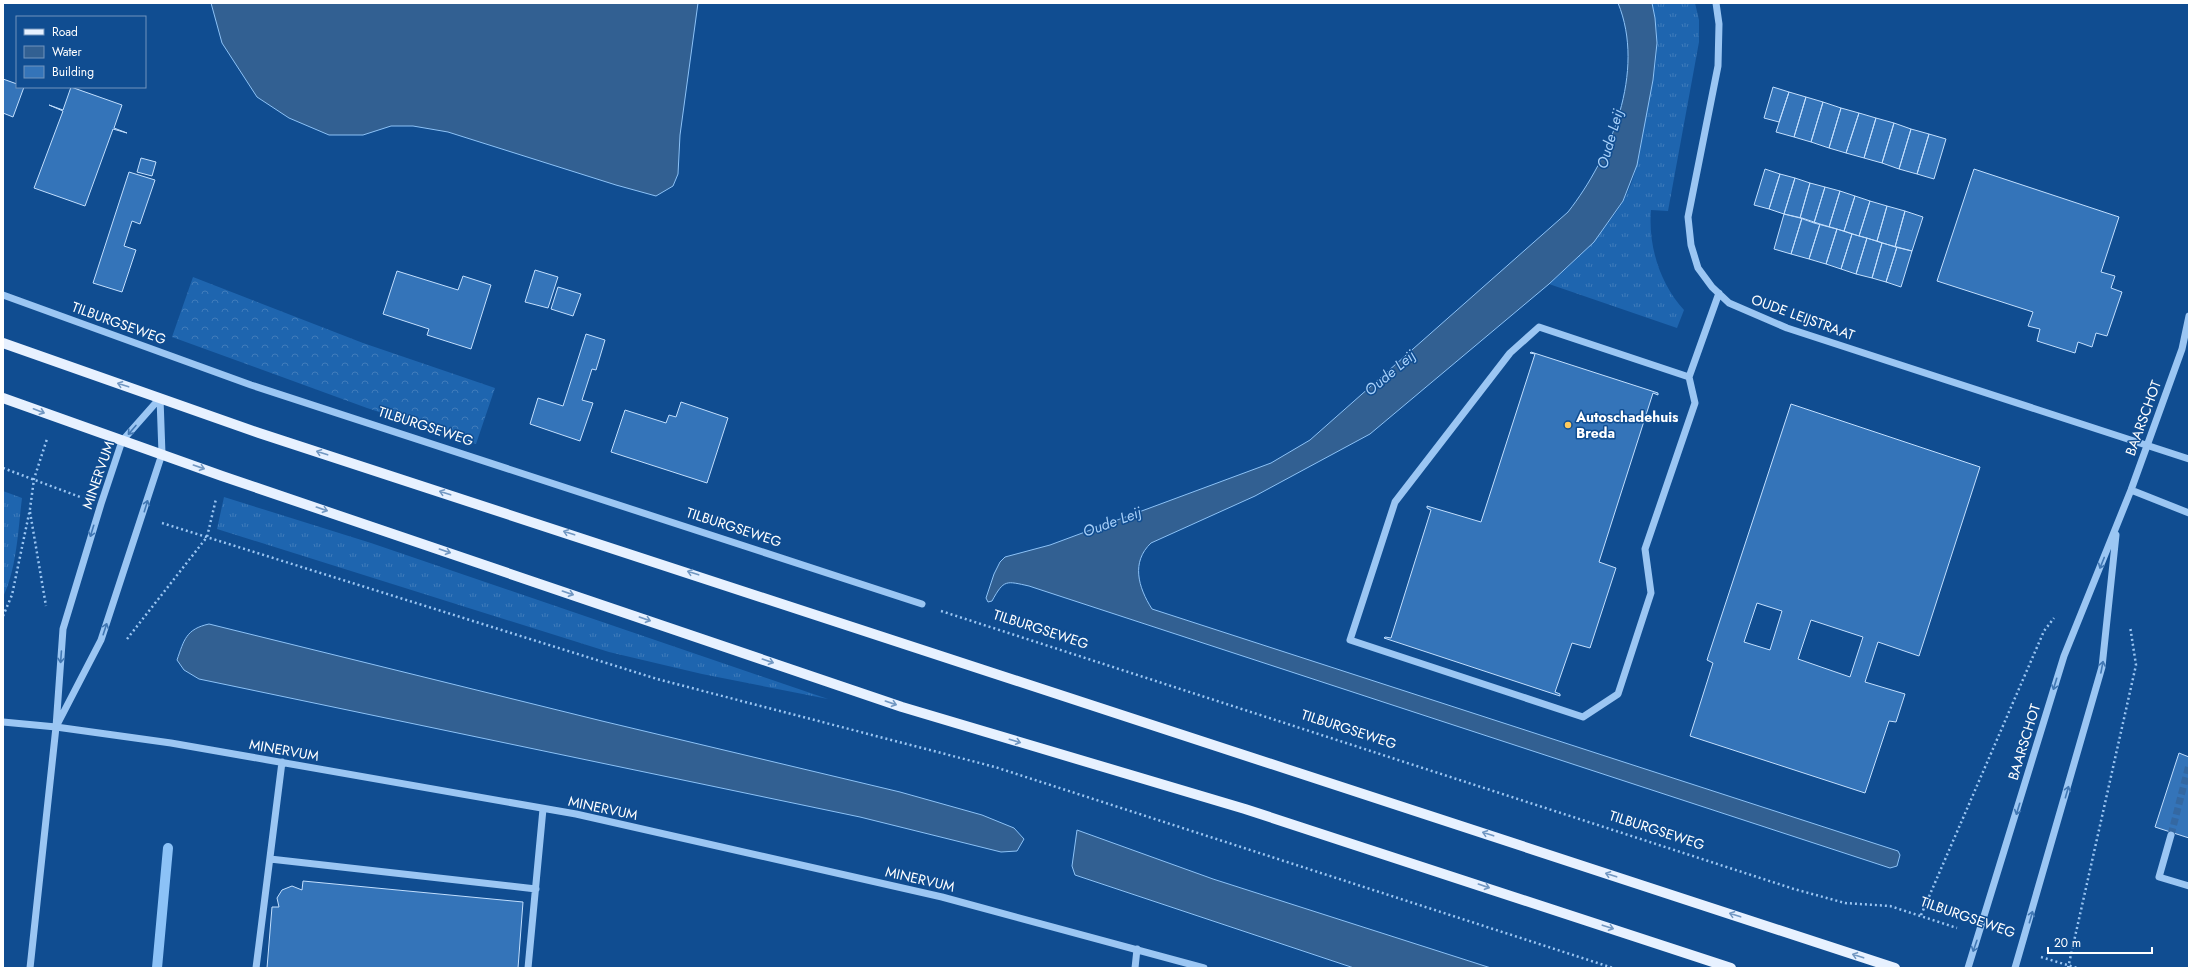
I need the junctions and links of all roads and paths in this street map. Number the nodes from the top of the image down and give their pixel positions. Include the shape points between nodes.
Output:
1 (1716, 3) edge
2 (1719, 293) junction
3 (3, 295) edge
4 (2189, 316) edge
5 (3, 343) edge
6 (1689, 377) junction
7 (3, 398) edge
8 (160, 398) junction
9 (122, 441) junction
10 (2147, 445) junction
11 (162, 454) junction
12 (2189, 459) edge
13 (3, 468) edge
14 (222, 476) junction
15 (34, 479) junction
16 (2131, 490) junction
17 (101, 504) junction
18 (2189, 513) edge
19 (142, 517) junction
20 (2117, 527) junction
21 (207, 537) junction
22 (922, 604) joint
23 (2058, 611) dead end
24 (3, 616) edge
25 (2129, 619) dead end
26 (125, 641) dead end
27 (3, 722) edge
28 (56, 727) junction
29 (282, 762) junction
30 (544, 808) junction
31 (2171, 835) tunnel mouth
32 (270, 859) junction
33 (2189, 886) edge
34 (536, 889) junction
35 (1921, 915) junction
36 (1979, 936) junction
37 (1137, 950) junction
38 (2022, 951) junction
39 (2068, 967) edge
40 (30, 968) edge
41 (256, 968) edge
42 (528, 968) edge
43 (1136, 968) edge
44 (1204, 968) edge
45 (1613, 968) edge
46 (1732, 968) edge
47 (1895, 968) edge
48 (1968, 968) edge
49 (2015, 968) edge
50 (2077, 968) edge

1 - 2 street, OUDE LEIJSTRAAT via 1719,24 1718,66 1688,217 1691,244 1698,268
2 - 6 street
2 - 10 street, OUDE LEIJSTRAAT via 1729,302 1787,328
3 - 22 street, TILBURGSEWEG via 251,384
4 - 10 street, BAARSCHOT via 2182,349
8 -> 5 main road
6 - 6 street via 1695,403 1645,549 1651,593 1618,694 1583,717 1350,640 1395,502 1510,353 1539,327
7 -> 9 main road
8 -> 9 street, MINERVUM
8 - 11 street, MINERVUM
47 -> 8 main road via 274,438
9 - 11 main road
9 - 17 street, MINERVUM
10 - 12 street, OUDE LEIJSTRAAT
10 - 16 street, BAARSCHOT
11 -> 14 main road
19 -> 11 street, MINERVUM
13 - 15 path
14 - 21 path
14 -> 46 main road via 902,707 1245,809
15 - 17 path
15 - 24 path via 12,596
16 - 18 street
16 - 20 street, BAARSCHOT
17 -> 28 street, MINERVUM via 62,629
19 - 21 path
28 -> 19 street, MINERVUM via 101,640
20 -> 36 street, BAARSCHOT via 2064,656
38 -> 20 street, BAARSCHOT via 2102,667
21 - 26 path
21 - 45 path via 657,679 995,767
22 - 35 path, TILBURGSEWEG via 1794,889 1845,903 1890,906
23 - 35 path, BAARSCHOT via 2044,631
25 - 39 path via 2136,665
27 - 28 street, MINERVUM
28 - 29 street, MINERVUM
28 - 40 street, MINERVUM
29 - 30 street, MINERVUM
29 - 32 street
30 - 34 street
30 - 37 street, MINERVUM via 942,897
31 - 33 street via 2159,877
32 - 34 street
32 - 41 street
34 - 42 street
35 - 36 path, TILBURGSEWEG
36 -> 48 street, BAARSCHOT
37 - 43 street
37 - 44 street, MINERVUM
38 - 39 path, TILBURGSEWEG
38 - 49 street, BAARSCHOT
39 - 50 path, TILBURGSEWEG

